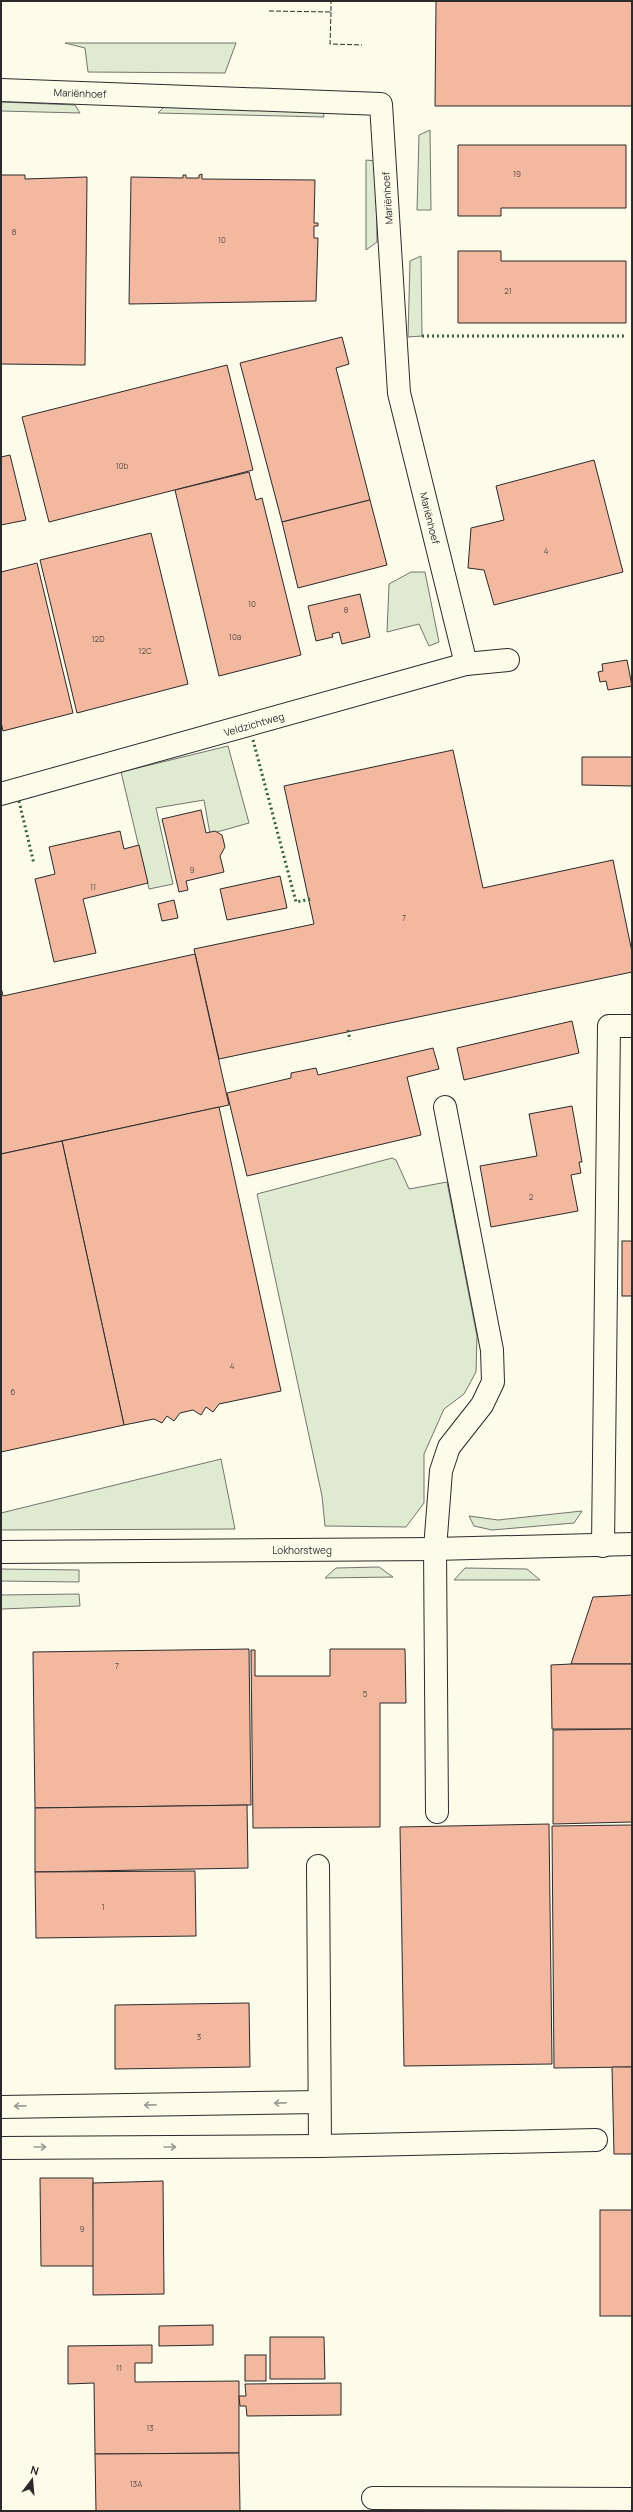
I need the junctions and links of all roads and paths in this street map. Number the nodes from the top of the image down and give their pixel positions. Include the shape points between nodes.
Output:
1 (1, 90) edge
2 (508, 660) dead end
3 (466, 664) junction
4 (1, 794) edge
5 (632, 1026) edge
6 (445, 1107) dead end
7 (632, 1538) edge
8 (632, 1544) edge
9 (603, 1546) junction
10 (435, 1549) junction
11 (1, 1552) edge
12 (437, 1812) dead end
13 (318, 1866) dead end
14 (319, 2102) junction
15 (1, 2107) edge
16 (596, 2140) dead end
17 (320, 2146) junction
18 (1, 2148) edge
19 (373, 2498) dead end
20 (632, 2499) edge

1 - 3 street, Mariënhoef via 381,104 399,394
2 - 3 street, Veldzichtweg
3 - 4 street, Veldzichtweg
5 - 9 street via 609,1026
6 - 10 street via 492,1350 492,1382 482,1405 449,1447 441,1471
7 - 9 street, Lokhorstweg
8 - 9 street, Lokhorstweg
9 - 10 street, Lokhorstweg
10 - 11 street, Lokhorstweg
10 - 12 street
13 - 14 street
14 -> 15 street
14 - 17 street
16 - 17 street
18 -> 17 street
19 - 20 street

